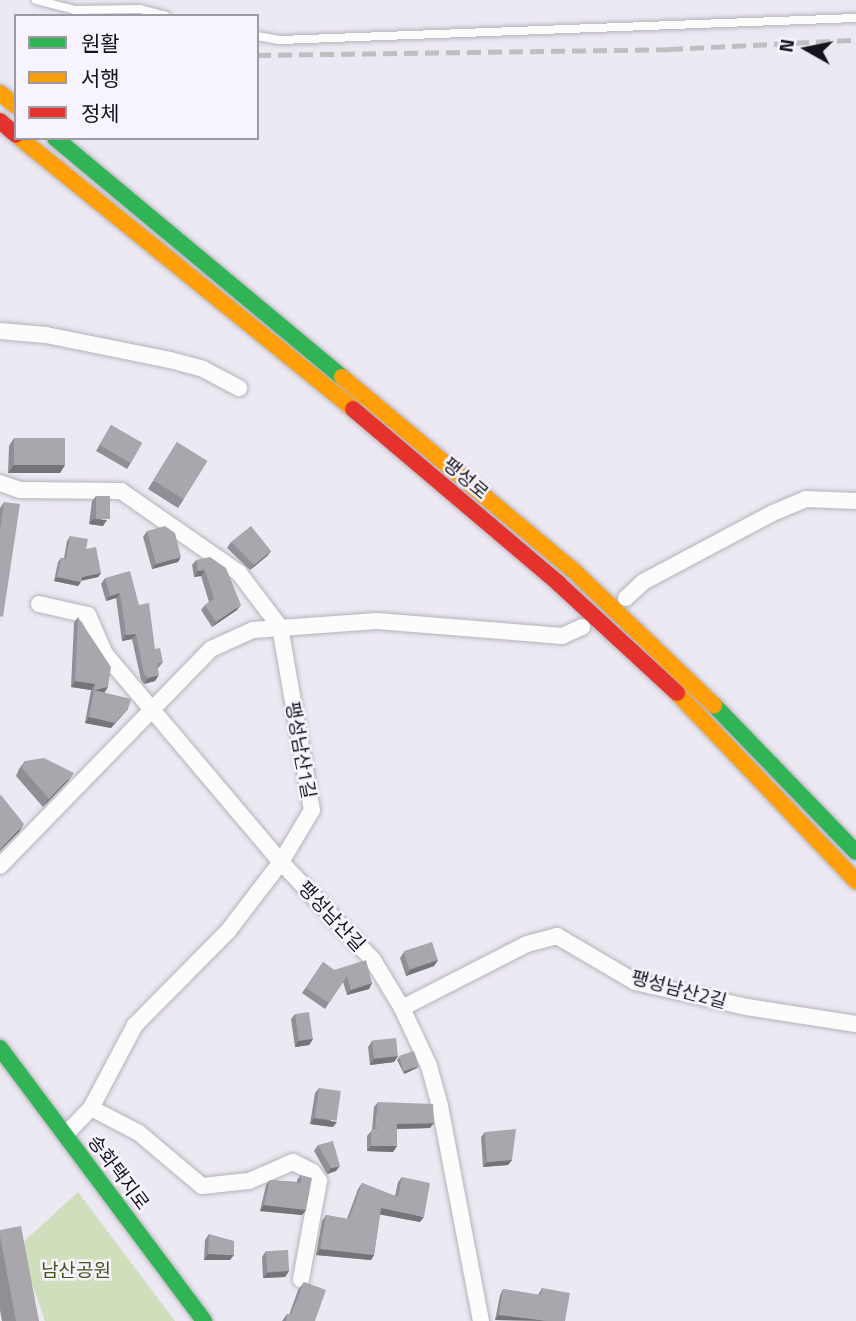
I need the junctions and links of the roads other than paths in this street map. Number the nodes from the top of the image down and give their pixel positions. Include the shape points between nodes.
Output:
1 (36, 0) edge
2 (159, 14) edge
3 (856, 18) edge
4 (259, 36) edge
5 (0, 93) edge
6 (14, 104) edge
7 (0, 121) edge
8 (14, 133) edge
9 (22, 140) edge
10 (57, 140) edge
11 (0, 331) edge
12 (239, 387) dead end
13 (0, 483) edge
14 (856, 501) edge
15 (625, 598) dead end
16 (39, 604) dead end
17 (280, 627) junction
18 (582, 627) dead end
19 (152, 706) junction
20 (856, 852) edge
21 (281, 862) junction
22 (0, 866) edge
23 (856, 881) edge
24 (402, 1008) junction
25 (856, 1024) edge
26 (0, 1048) edge
27 (91, 1108) junction
28 (65, 1135) junction
29 (301, 1279) dead end
30 (204, 1321) edge
31 (481, 1321) edge

1 - 2 lane via 75,10 140,9
3 - 4 lane via 280,40
5 - 6 main road
7 - 8 main road
9 - 23 main road, 팽성로 via 280,347 558,583 693,709
10 - 20 main road, 팽성로 via 572,569 686,676
11 - 12 street via 46,335 170,360 203,369
13 - 17 street via 20,490 121,491 239,573
14 - 15 street via 806,499 643,582
16 - 19 street, 팽성남산길 via 88,615 105,654
17 - 18 street via 377,621 562,636
17 - 19 street via 253,629 211,649
17 - 21 street, 팽성남산1길 via 312,810
19 - 21 street, 팽성남산길
19 - 22 street via 75,794
21 - 24 street, 팽성남산길 via 373,960
21 - 27 street, 팽성남산1길 via 228,931 135,1025
24 - 25 street, 팽성남산2길 via 527,944 557,936 635,982 747,1007
24 - 31 street, 팽성남산길 via 429,1066 440,1106
26 - 28 main road, 송화택지로
27 - 28 street, 팽성남산1길
27 - 29 street via 139,1133 202,1186 249,1181 293,1163 313,1172 318,1181
28 - 30 main road, 송화택지로

